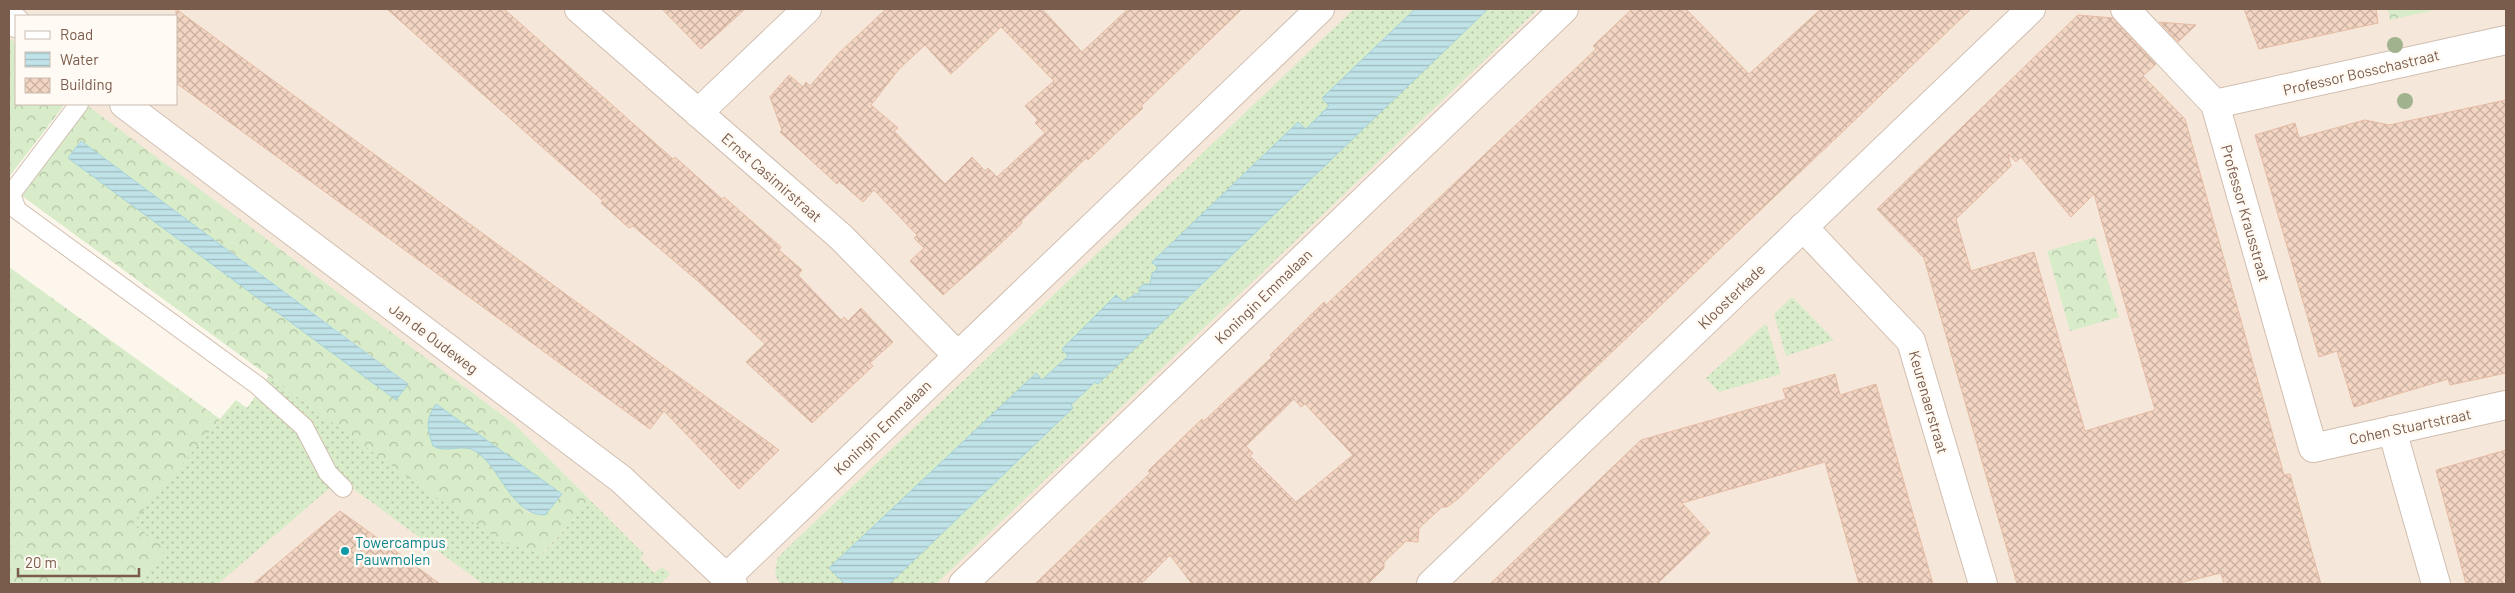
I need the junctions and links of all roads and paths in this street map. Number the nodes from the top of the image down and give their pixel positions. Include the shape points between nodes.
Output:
1 (579, 9) edge
2 (807, 9) edge
3 (1320, 9) edge
4 (1564, 9) edge
5 (2031, 9) edge
6 (2125, 9) edge
7 (2506, 40) edge
8 (2215, 104) junction
9 (78, 105) edge
10 (125, 105) edge
11 (698, 113) junction
12 (1803, 227) junction
13 (957, 355) junction
14 (2506, 405) edge
15 (2392, 430) junction
16 (2314, 448) joint
17 (343, 488) dead end
18 (730, 581) edge
19 (962, 584) edge
20 (1430, 584) edge
21 (1983, 584) edge
22 (2436, 584) edge

1 - 11 street, Ernst Casimirstraat
2 - 11 street
3 - 13 street, Koningin Emmalaan
4 - 19 street, Koningin Emmalaan
5 - 12 street, Kloosterkade
6 - 8 street, Professor Krausstraat
7 - 8 street, Professor Bosschastraat
8 - 16 street, Professor Krausstraat
9 - 17 lane via 11,194 17,210 257,385 304,427 328,474
10 - 18 street, Jan de Oudeweg via 621,479
11 - 13 street, Ernst Casimirstraat via 841,238
12 - 20 street, Kloosterkade
12 - 21 street, Keurenaerstraat via 1912,342
13 - 18 street, Koningin Emmalaan
14 - 15 street, Cohen Stuartstraat
15 - 16 street, Cohen Stuartstraat
15 - 22 street

